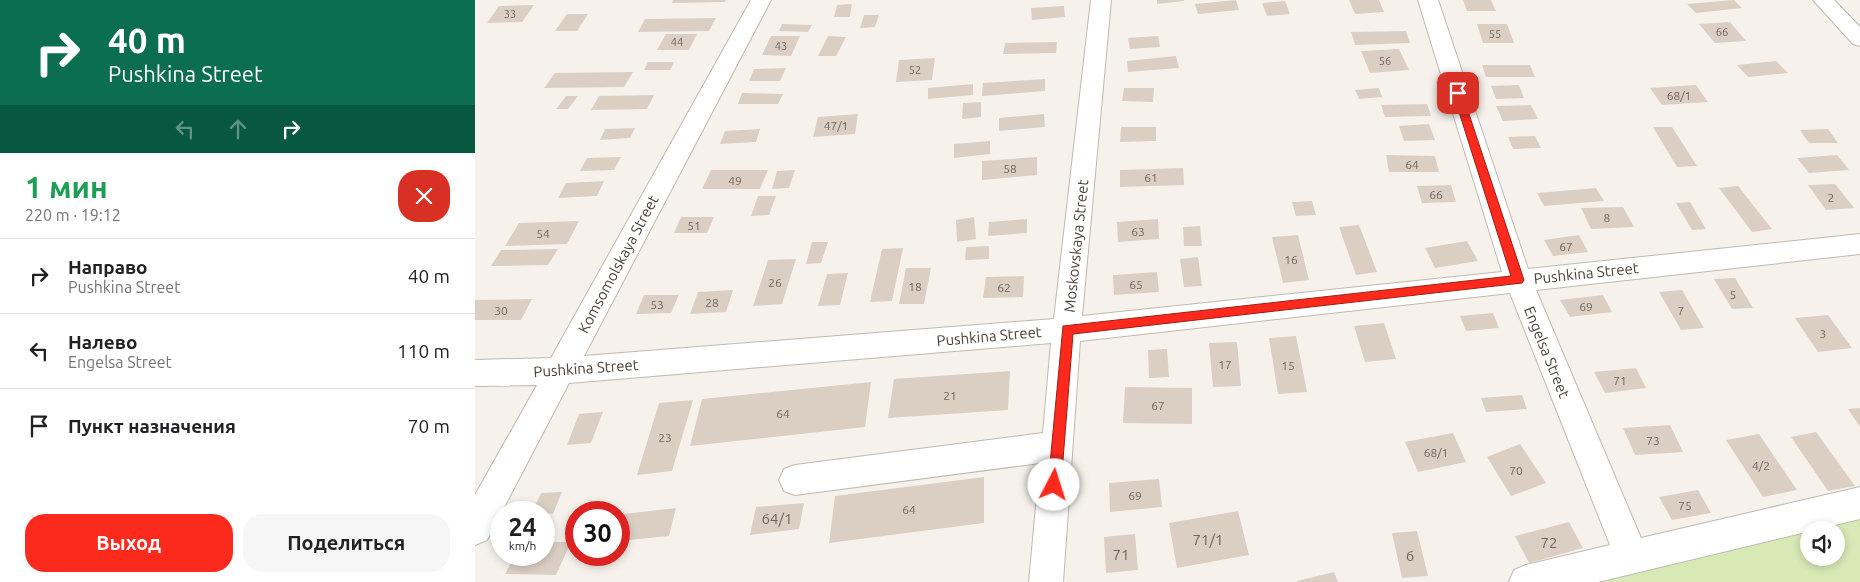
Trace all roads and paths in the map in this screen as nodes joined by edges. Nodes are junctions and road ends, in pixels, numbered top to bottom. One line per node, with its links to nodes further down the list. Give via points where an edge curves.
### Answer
1 (761, 0): 9 (street, Komsomolskaya Street)
2 (1101, 0): 8 (street, Moskovskaya Street)
3 (1428, 0): 7 (street, Engelsa Street)
4 (1823, 0): 5 (street)
5 (1860, 39)
6 (1860, 244): 7 (street, Pushkina Street)
7 (1518, 280): 8 (street, Pushkina Street); 15 (street, Engelsa Street)
8 (1067, 330): 9 (street, Pushkina Street); 11 (street, Moskovskaya Street)
9 (560, 371): 10 (street, Pushkina Street); 14 (street, Komsomolskaya Street)
10 (475, 373)
11 (1057, 446): 12 (street); 16 (street, Moskovskaya Street)
12 (795, 480)
13 (1860, 503): 15 (street)
14 (475, 528)
15 (1632, 557): 17 (street)
16 (1046, 582)
17 (1526, 582)

